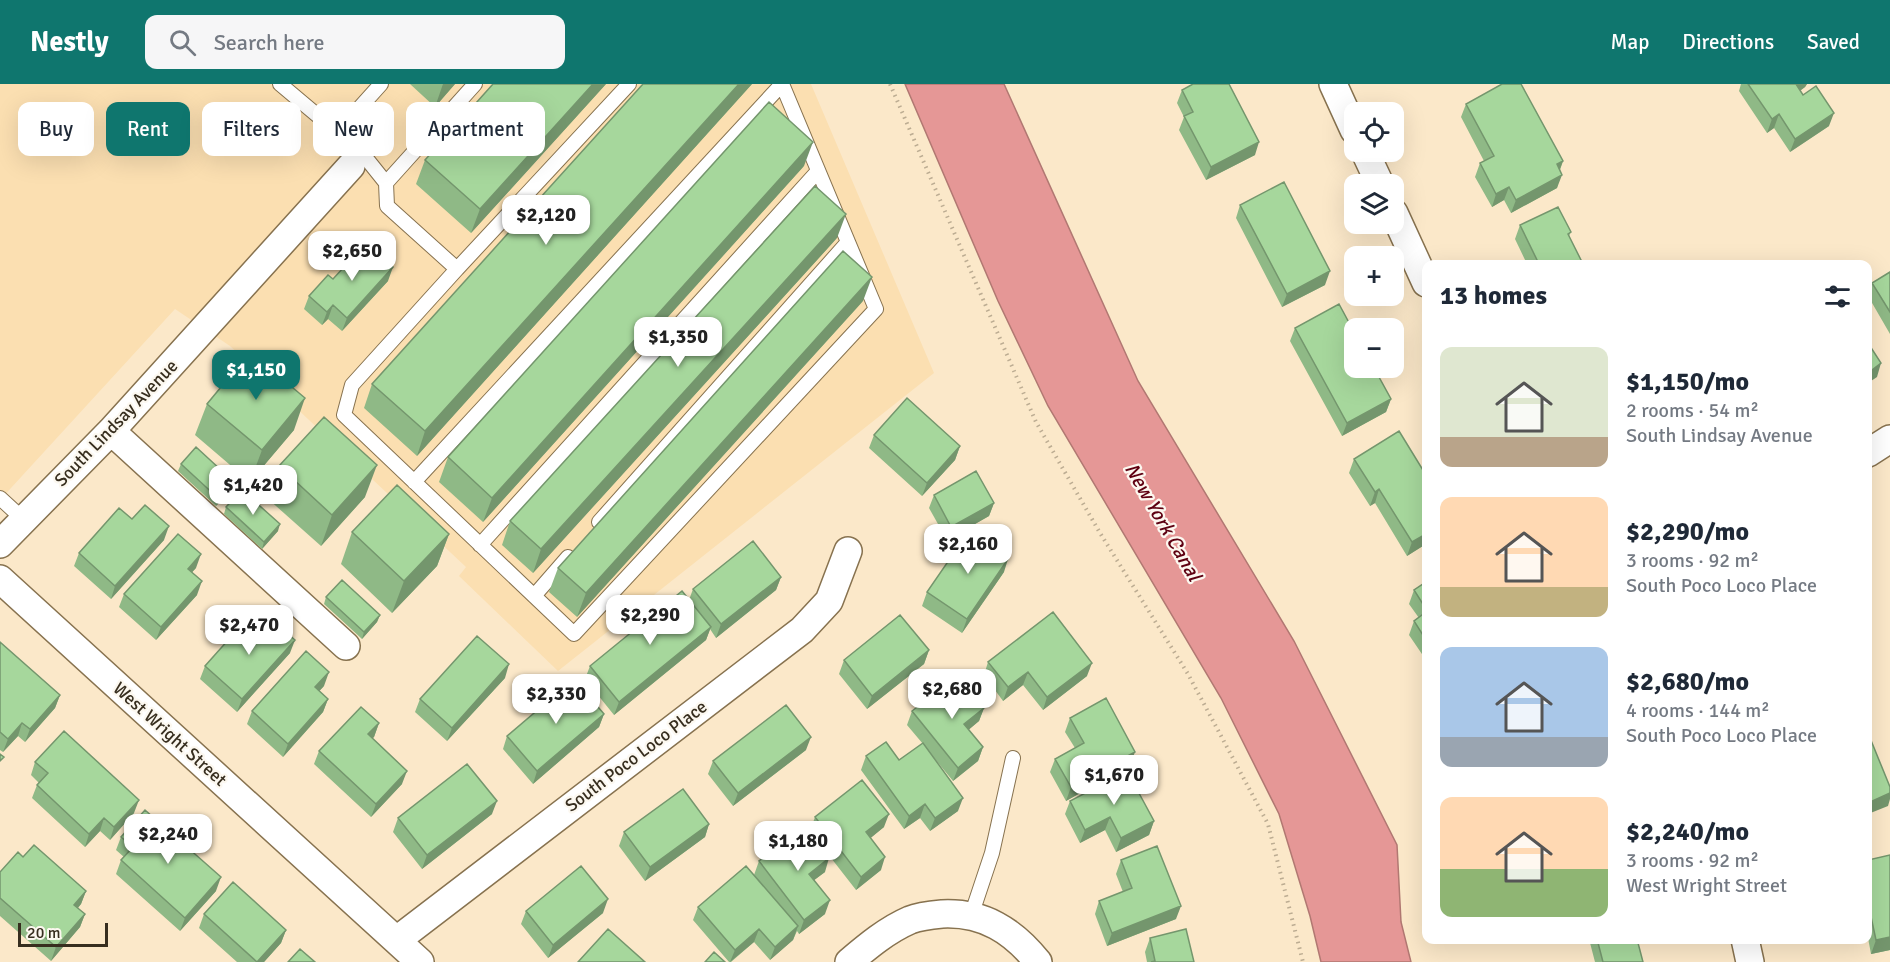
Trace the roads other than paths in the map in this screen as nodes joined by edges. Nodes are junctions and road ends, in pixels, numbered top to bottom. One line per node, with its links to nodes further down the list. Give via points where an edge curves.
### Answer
1 (280, 84): 9 (lane)
2 (381, 84): 7 (lane)
3 (475, 84): 13 (lane)
4 (629, 84): 16 (lane)
5 (782, 84): 12 (lane); 21 (lane)
6 (1333, 84): 8 (street)
7 (365, 102)
8 (1344, 108)
9 (313, 112)
10 (353, 156): 11 (lane)
11 (356, 160): 13 (lane); 18 (street, South Lindsay Avenue)
12 (818, 171): 15 (lane); 25 (lane)
13 (386, 183): 16 (lane, via 387,206)
14 (1404, 234): 17 (street)
15 (848, 242): 28 (lane); 28 (lane, via 876,309 574,634)
16 (457, 269): 21 (lane, via 352,385 344,415)
17 (1422, 274)
18 (111, 431): 23 (street, South Lindsay Avenue); 29 (street)
19 (1890, 439): 20 (street)
20 (1872, 450)
21 (414, 482): 25 (lane)
22 (0, 498): 23 (lane)
23 (23, 519): 24 (street, South Lindsay Avenue)
24 (0, 544)
25 (480, 544): 28 (lane)
26 (848, 551): 32 (street, South Poco Loco Place, via 829,601 802,630)
27 (0, 579): 32 (street, West Wright Street)
28 (534, 596)
29 (346, 646)
30 (1013, 758): 31 (lane, via 992,853)
31 (971, 916): 35 (street, via 912,919 882,934); 36 (street, via 998,926 1023,943)
32 (397, 940): 34 (street, West Wright Street)
33 (1746, 944): 37 (street)
34 (420, 962)
35 (849, 962)
36 (1038, 962)
37 (1750, 962)

